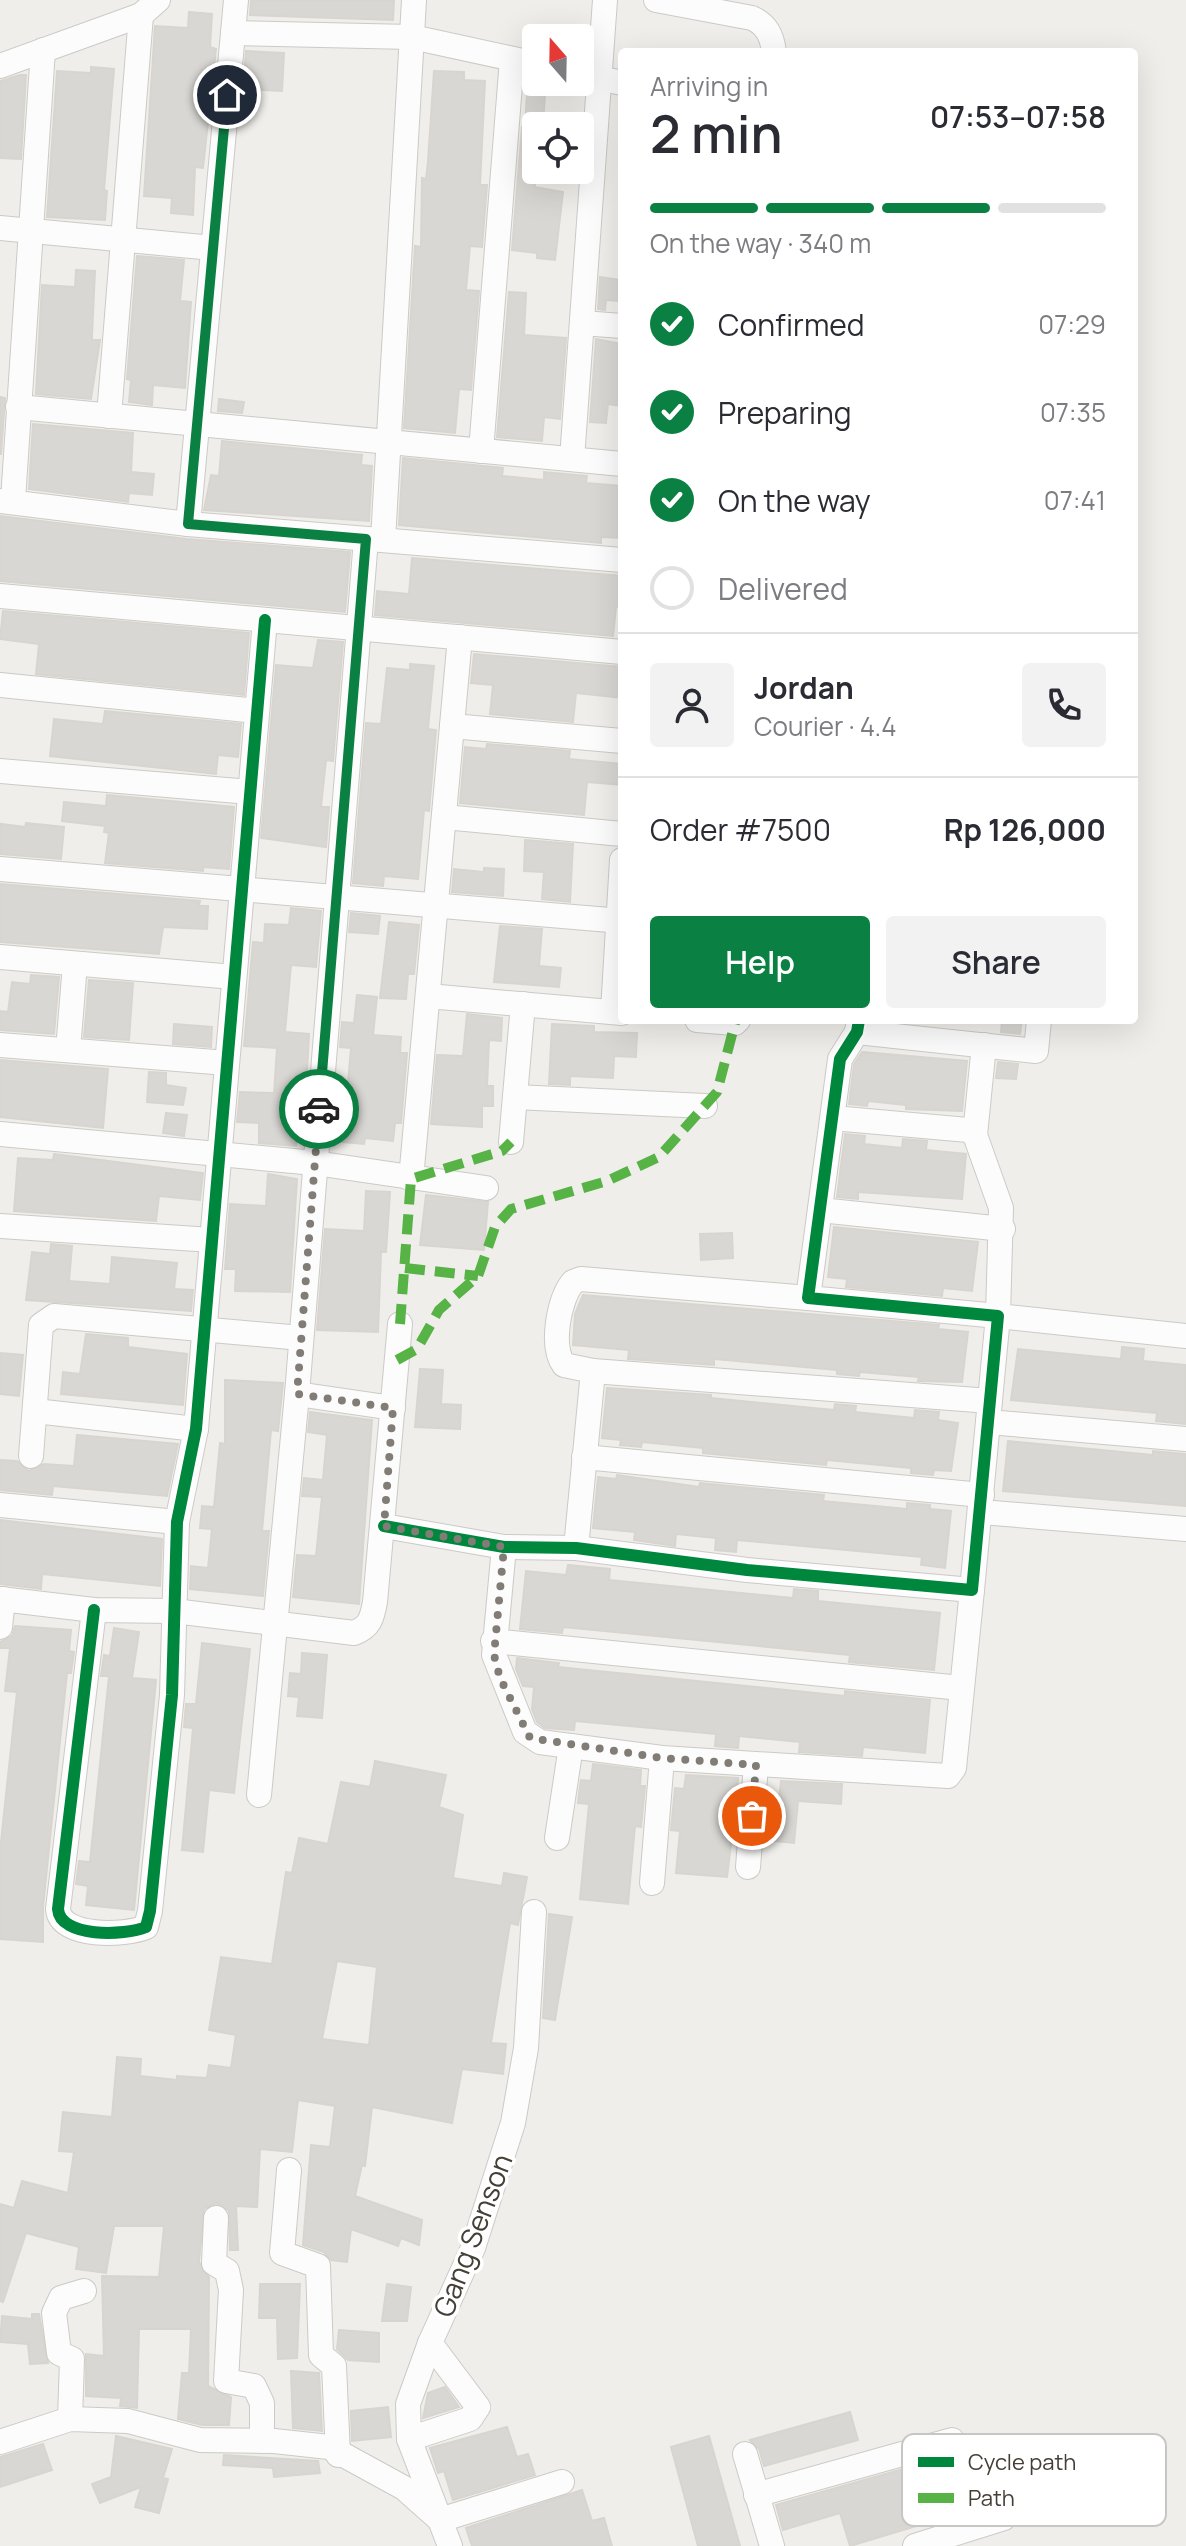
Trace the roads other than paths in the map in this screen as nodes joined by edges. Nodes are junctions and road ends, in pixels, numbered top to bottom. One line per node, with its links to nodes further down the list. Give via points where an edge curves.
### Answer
1 (236, 0): 6 (street)
2 (414, 0): 7 (street)
3 (605, 0): 12 (street)
4 (656, 0): 8 (street, via 752,18 763,23)
5 (150, 7): 9 (street); 16 (street)
6 (233, 33): 7 (street); 17 (street)
7 (412, 37): 10 (street); 23 (street)
8 (773, 48)
9 (43, 50): 11 (street); 15 (street)
10 (522, 62)
11 (0, 66)
12 (600, 78): 18 (street)
13 (522, 80): 24 (street)
14 (0, 228): 15 (street)
15 (30, 231): 16 (street); 20 (street)
16 (123, 239): 17 (street); 21 (street)
17 (213, 248): 22 (street)
18 (582, 323): 19 (street); 25 (street)
19 (618, 326)
20 (18, 407): 21 (street); 27 (street)
21 (109, 416): 22 (street)
22 (197, 424): 23 (street); 28 (street)
23 (389, 442): 24 (street); 29 (street)
24 (481, 451): 25 (street)
25 (572, 459): 26 (street)
26 (618, 464)
27 (6, 500): 28 (street)
28 (188, 524): 29 (street)
29 (374, 540): 30 (street); 33 (street)
30 (618, 560)
31 (0, 596): 32 (street)
32 (265, 620): 33 (street); 37 (street)
33 (358, 628): 34 (street); 46 (street)
34 (460, 637): 35 (street); 38 (street)
35 (618, 652)
36 (0, 685): 37 (street)
37 (257, 711): 41 (street)
38 (452, 726): 39 (street); 42 (street)
39 (618, 741)
40 (0, 771): 41 (street)
41 (250, 792): 45 (street)
42 (444, 817): 43 (street); 47 (street)
43 (618, 834)
44 (0, 869): 45 (street)
45 (242, 889): 46 (street); 51 (street)
46 (337, 897): 47 (street); 69 (street)
47 (436, 905): 48 (street); 53 (street)
48 (618, 921)
49 (0, 957): 50 (street)
50 (75, 964): 51 (street); 60 (street)
51 (234, 977): 61 (street)
52 (618, 982): 55 (street)
53 (428, 996): 54 (street); 70 (street)
54 (523, 1004): 55 (street); 62 (street)
55 (617, 1013)
56 (1039, 1024): 59 (street, via 1036,1051)
57 (858, 1026): 59 (street); 64 (street, via 840,1059)
58 (0, 1045): 60 (street)
59 (984, 1045): 66 (street)
60 (68, 1050): 61 (street)
61 (227, 1063): 68 (street)
62 (515, 1097): 63 (street); 67 (street)
63 (705, 1106)
64 (833, 1118): 66 (street, via 968,1130); 72 (street)
65 (0, 1134): 68 (street)
66 (975, 1135): 74 (street, via 994,1184)
67 (511, 1142)
68 (219, 1155): 69 (street); 75 (street)
69 (315, 1163): 70 (street); 81 (street)
70 (411, 1179): 71 (street)
71 (486, 1188)
72 (820, 1210): 74 (street); 76 (street)
73 (0, 1226): 75 (street)
74 (1003, 1229): 77 (street)
75 (212, 1240): 79 (street)
76 (808, 1298): 77 (street); 82 (street, via 581,1279 564,1298 556,1348 564,1365)
77 (998, 1316): 80 (street); 86 (street)
78 (400, 1324): 84 (street)
79 (204, 1330): 81 (street); 85 (street, via 46,1319 41,1325); 87 (street)
80 (1186, 1336)
81 (301, 1338): 83 (street)
82 (593, 1371): 86 (street); 90 (street)
83 (297, 1394): 84 (street); 102 (street)
84 (393, 1408): 94 (street)
85 (35, 1411): 87 (street); 89 (street)
86 (989, 1411): 88 (street); 91 (street)
87 (196, 1429): 93 (street)
88 (1186, 1439)
89 (31, 1456)
90 (584, 1457): 91 (street); 97 (street)
91 (982, 1503): 95 (street); 98 (street)
92 (0, 1505): 93 (street)
93 (177, 1522): 101 (street)
94 (384, 1526): 96 (street); 102 (street, via 375,1602 364,1629 354,1633)
95 (1186, 1529)
96 (504, 1547): 97 (street); 104 (street)
97 (576, 1548): 98 (street)
98 (972, 1590): 105 (street)
99 (2, 1599): 100 (street); 103 (street)
100 (94, 1610): 101 (street); 101 (street, via 58,1909 66,1926 115,1934 146,1927 150,1911 170,1724)
101 (174, 1611): 102 (street)
102 (274, 1625): 109 (street)
103 (0, 1627)
104 (493, 1641): 105 (street); 106 (street, via 500,1678 525,1732 540,1742)
105 (961, 1688): 108 (street, via 954,1768 948,1776)
106 (571, 1746): 107 (street); 110 (street)
107 (662, 1758): 108 (street); 112 (street)
108 (756, 1765): 111 (street)
109 (259, 1795)
110 (557, 1838)
111 (748, 1867)
112 (652, 1883)
113 (534, 1912): 117 (street, Gang Senson, via 526,2048 513,2123 473,2248)
114 (289, 2170): 124 (street, via 282,2253 318,2266 321,2355 334,2366)
115 (216, 2218): 120 (street, via 214,2263 227,2271 231,2290 226,2381 254,2386 262,2403)
116 (84, 2291): 118 (street, via 61,2298 54,2313 59,2353 72,2359)
117 (430, 2343): 119 (street, Gang Senson, via 408,2404); 119 (street, via 478,2407 470,2419)
118 (70, 2419): 120 (street, via 128,2421 200,2440); 121 (street)
119 (409, 2439): 127 (street, Gang Senson)
120 (262, 2441): 124 (street, via 329,2447)
121 (0, 2442)
122 (745, 2454): 126 (street)
123 (902, 2454): 126 (street)
124 (338, 2455): 127 (street, via 404,2488)
125 (562, 2482): 127 (street)
126 (756, 2495): 130 (street)
127 (440, 2520): 129 (street, Gang Senson)
128 (979, 2526): 131 (street)
129 (450, 2546)
130 (772, 2546)
131 (915, 2546)

